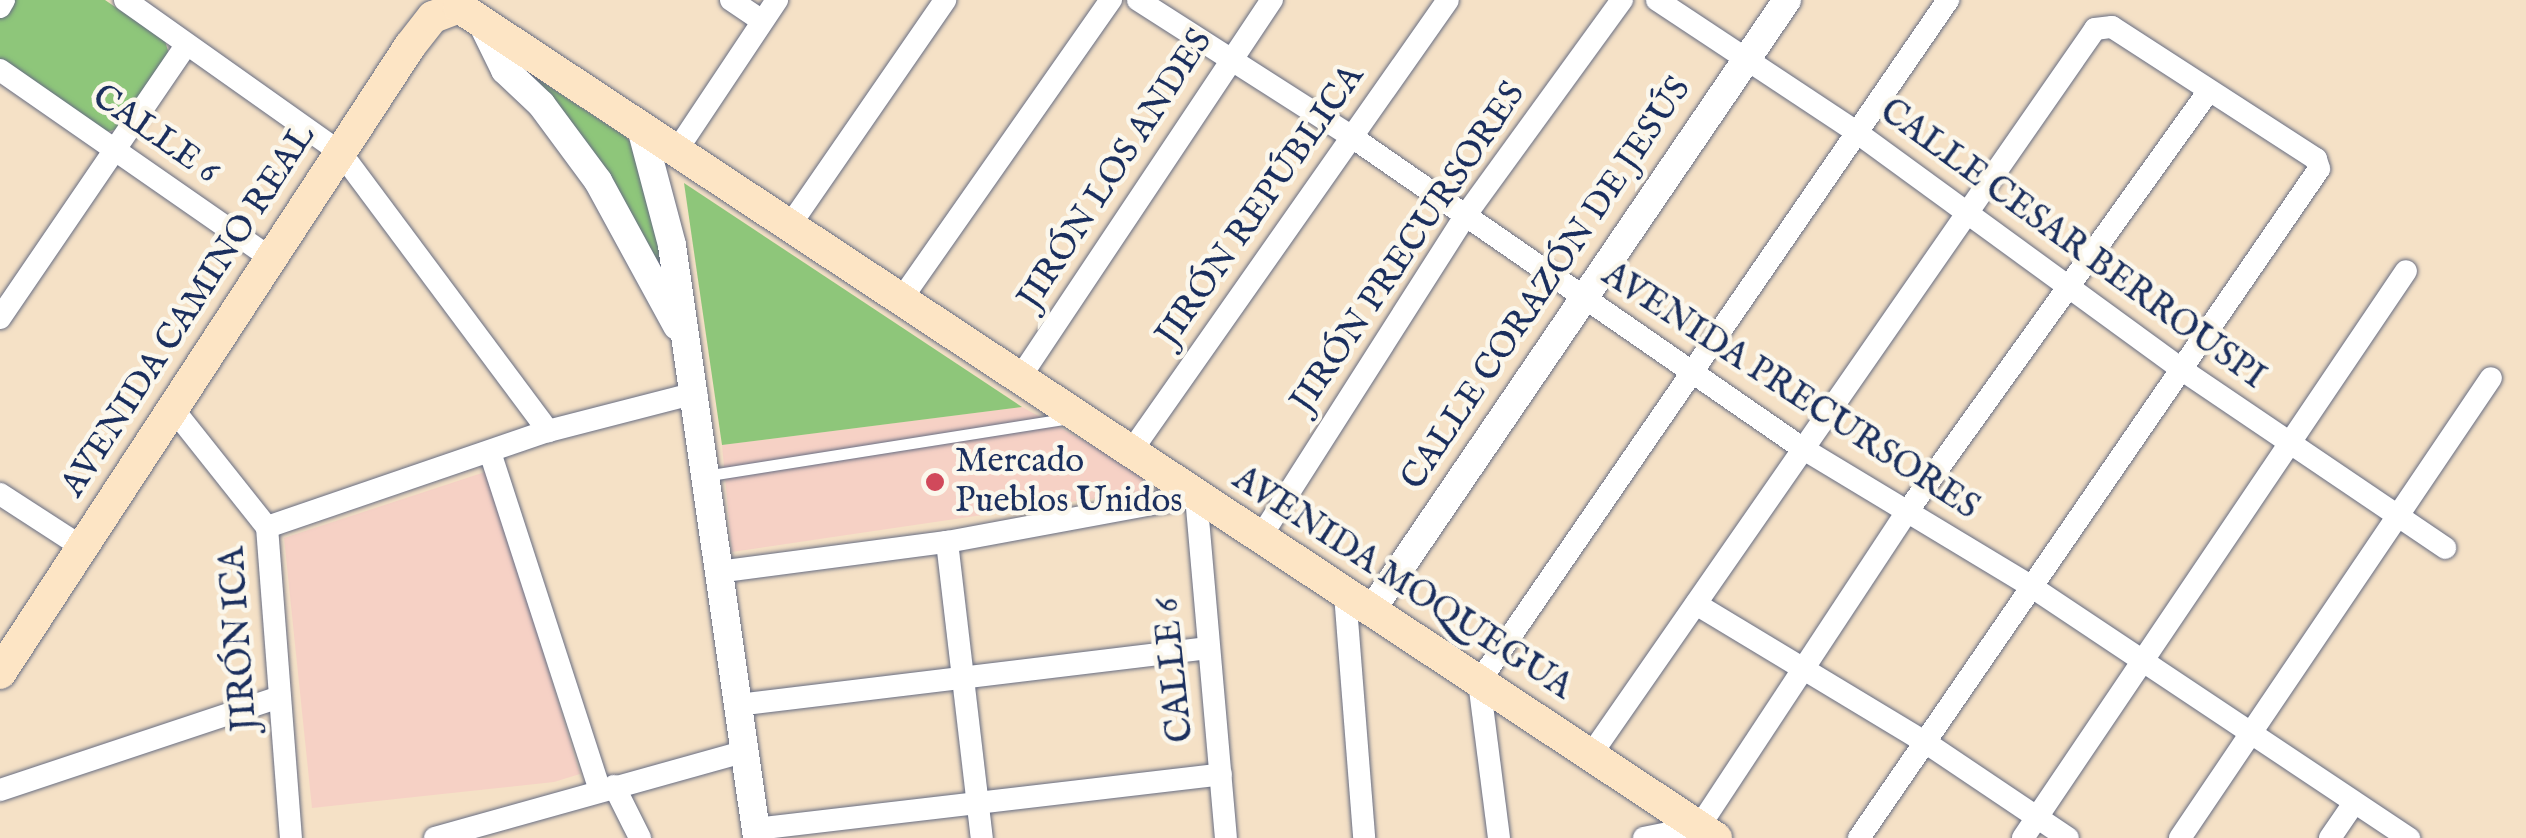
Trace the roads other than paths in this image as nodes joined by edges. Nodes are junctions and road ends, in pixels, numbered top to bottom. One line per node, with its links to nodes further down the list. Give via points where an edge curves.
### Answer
1 (4, 0): 14 (street)
2 (124, 0): 17 (street)
3 (731, 0): 16 (street)
4 (777, 0): 16 (street)
5 (944, 0): 30 (street)
6 (1111, 0): 35 (street)
7 (1138, 0): 19 (street, AVENIDA PRECURSORES)
8 (1272, 0): 19 (street, JIRÓN LOS ANDES)
9 (1448, 0): 24 (street, JIRÓN REPÚBLICA)
10 (1622, 0): 29 (street, JIRÓN PRECURSORES)
11 (1657, 0): 18 (street, CALLE CESAR BERROUSPI)
12 (1786, 0): 18 (street, CALLE CORAZÓN DE JESÚS)
13 (1948, 0): 23 (street)
14 (0, 6)
15 (447, 8): 22 (main road, AVENIDA MOQUEGUA); 26 (main road, AVENIDA CAMINO REAL); 41 (street, via 568,137 630,233 685,341)
16 (762, 21): 27 (street)
17 (186, 45): 25 (street); 26 (street)
18 (1744, 60): 23 (street, CALLE CESAR BERROUSPI); 34 (street, CALLE CORAZÓN DE JESÚS)
19 (1228, 62): 24 (street, AVENIDA PRECURSORES); 40 (street, JIRÓN LOS ANDES)
20 (0, 70): 25 (street, CALLE 6)
21 (2208, 92): 28 (street, via 2112,27 2095,29); 33 (street); 37 (street, via 2320,163)
22 (642, 132): 27 (main road, AVENIDA MOQUEGUA); 41 (street, via 660,182)
23 (1855, 132): 28 (street, CALLE CESAR BERROUSPI); 38 (street)
24 (1352, 137): 29 (street, AVENIDA PRECURSORES); 48 (street, JIRÓN REPÚBLICA)
25 (115, 150): 31 (street, CALLE 6); 36 (street)
26 (341, 153): 31 (main road, AVENIDA CAMINO REAL); 44 (street)
27 (675, 153): 30 (main road, AVENIDA MOQUEGUA)
28 (1968, 213): 33 (street, CALLE CESAR BERROUSPI); 46 (street)
29 (1465, 216): 34 (street, AVENIDA PRECURSORES); 55 (street, JIRÓN PRECURSORES)
30 (788, 228): 35 (main road, AVENIDA MOQUEGUA)
31 (270, 258): 42 (main road, AVENIDA CAMINO REAL)
32 (2406, 271): 45 (street)
33 (2073, 288): 37 (street, CALLE CESAR BERROUSPI); 52 (street)
34 (1580, 299): 38 (street, AVENIDA PRECURSORES); 61 (street, CALLE CORAZÓN DE JESÚS)
35 (900, 301): 40 (main road, AVENIDA MOQUEGUA)
36 (0, 318)
37 (2181, 368): 45 (street, CALLE CESAR BERROUSPI); 60 (street)
38 (1693, 374): 46 (street, AVENIDA PRECURSORES); 68 (street)
39 (2491, 378): 53 (street)
40 (1019, 380): 43 (main road, AVENIDA MOQUEGUA)
41 (696, 393): 44 (street); 49 (street)
42 (173, 408): 54 (street, JIRÓN ICA); 57 (main road, AVENIDA CAMINO REAL)
43 (1076, 417): 48 (main road, AVENIDA MOQUEGUA); 49 (lane)
44 (548, 431): 47 (street)
45 (2290, 443): 53 (street, CALLE CESAR BERROUSPI); 64 (street)
46 (1802, 448): 52 (street, AVENIDA PRECURSORES); 62 (street)
47 (490, 452): 54 (street); 76 (street)
48 (1130, 453): 51 (main road, AVENIDA MOQUEGUA)
49 (704, 476): 59 (street)
50 (0, 494): 57 (street)
51 (1196, 496): 55 (main road, AVENIDA MOQUEGUA); 56 (street); 63 (street, CALLE 6)
52 (1908, 512): 60 (street, AVENIDA PRECURSORES); 65 (street)
53 (2394, 513): 58 (street, CALLE CESAR BERROUSPI); 71 (street)
54 (267, 527): 69 (street, JIRÓN ICA)
55 (1260, 538): 61 (main road, AVENIDA MOQUEGUA)
56 (947, 542): 59 (street); 67 (street)
57 (82, 548): 66 (main road, AVENIDA CAMINO REAL)
58 (2445, 548)
59 (718, 572): 70 (street)
60 (2029, 586): 64 (street, AVENIDA PRECURSORES); 72 (street)
61 (1358, 602): 68 (main road, AVENIDA MOQUEGUA); 88 (street)
62 (1696, 604): 65 (street); 74 (street)
63 (1206, 648): 67 (street); 75 (street, CALLE 6)
64 (2141, 661): 71 (street, AVENIDA PRECURSORES); 80 (street)
65 (1804, 672): 72 (street); 82 (street)
66 (0, 674)
67 (964, 676): 70 (street); 78 (street)
68 (1479, 682): 74 (main road, AVENIDA MOQUEGUA); 89 (street)
69 (277, 698): 77 (street); 83 (street, JIRÓN ICA)
70 (737, 704): 73 (street)
71 (2252, 732): 79 (street, AVENIDA PRECURSORES); 94 (street)
72 (1926, 742): 80 (street); 91 (street)
73 (744, 752): 76 (street); 81 (street)
74 (1590, 756): 82 (main road, AVENIDA MOQUEGUA)
75 (1220, 774): 78 (street); 87 (street, CALLE 6)
76 (607, 788): 84 (street); 85 (street)
77 (0, 790)
78 (980, 802): 81 (street); 86 (street)
79 (2354, 803): 95 (street); 96 (street, AVENIDA PRECURSORES)
80 (2038, 818): 92 (street); 93 (street)
81 (756, 834)
82 (1709, 835): 90 (street)
83 (291, 838)
84 (434, 838)
85 (640, 838)
86 (982, 838)
87 (1226, 838)
88 (1364, 838)
89 (1499, 838)
90 (1644, 838)
91 (1859, 838)
92 (2023, 838)
93 (2068, 838)
94 (2180, 838)
95 (2330, 838)
96 (2408, 838)

